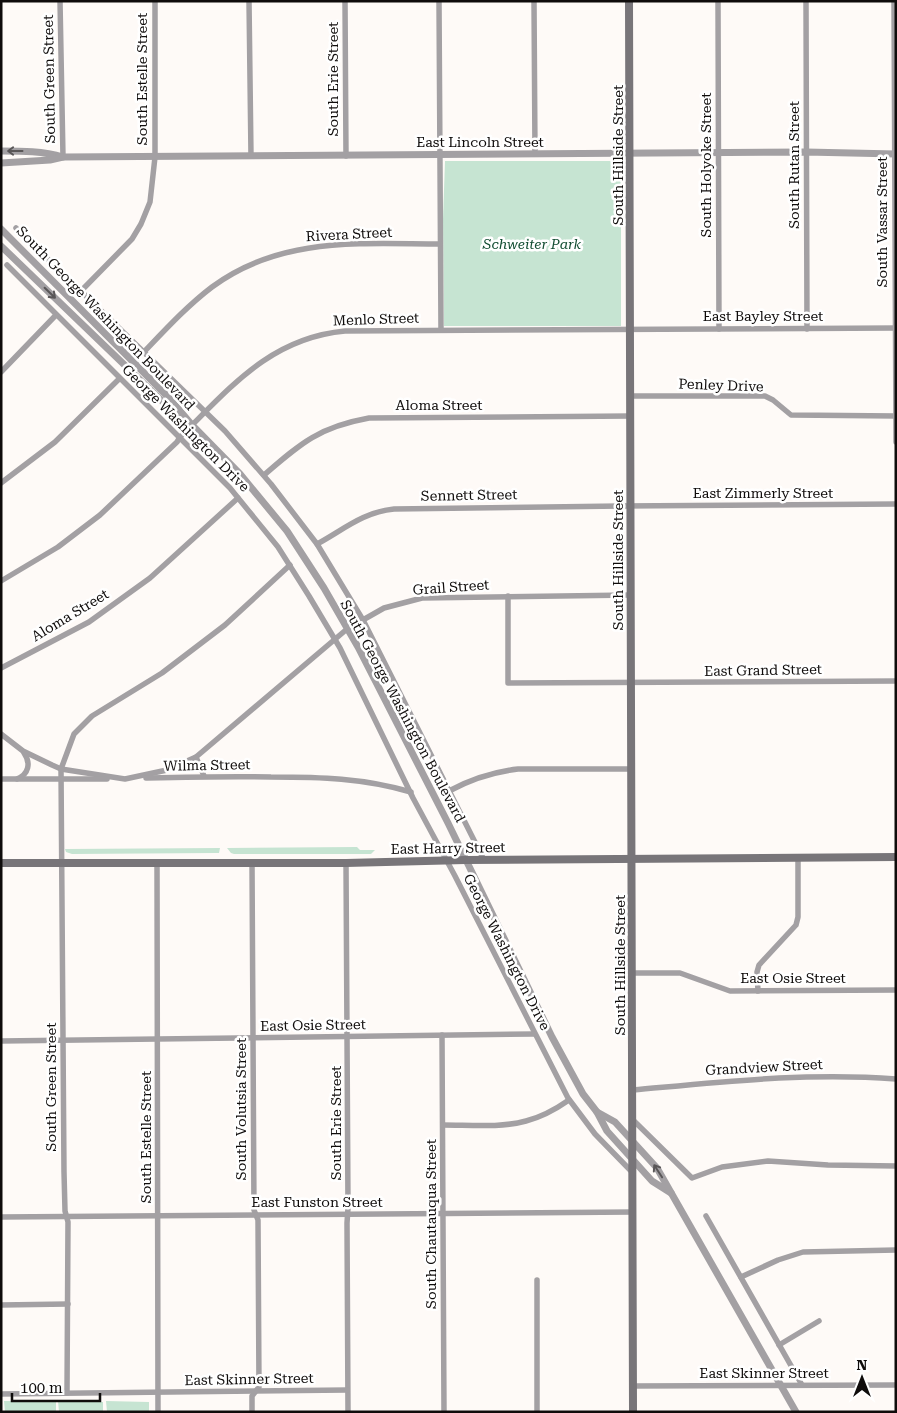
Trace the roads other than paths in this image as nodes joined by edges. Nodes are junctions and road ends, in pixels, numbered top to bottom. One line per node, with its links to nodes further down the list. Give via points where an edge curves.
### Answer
1 (60, 1): 20 (street, South Green Street)
2 (155, 1): 21 (street, South Estelle Street)
3 (249, 1): 18 (street)
4 (345, 1): 19 (street, South Erie Street)
5 (439, 1): 17 (street)
6 (534, 1): 14 (street)
7 (630, 1): 15 (main road, South Hillside Street)
8 (718, 1): 13 (street, South Holyoke Street)
9 (806, 1): 12 (street, South Rutan Street)
10 (894, 1): 16 (street, South Vassar Street)
11 (1, 151): 20 (street, East Lincoln Street, one-way to 11, via 32,151)
12 (806, 152): 13 (street, East Lincoln Street); 16 (street, East Lincoln Street); 33 (street, South Rutan Street)
13 (718, 153): 15 (street, East Lincoln Street); 32 (street, South Holyoke Street)
14 (535, 154): 15 (street, East Lincoln Street); 17 (street, East Lincoln Street)
15 (630, 154): 35 (main road, South Hillside Street)
16 (895, 154): 31 (street, South Vassar Street)
17 (440, 155): 19 (street, East Lincoln Street); 26 (street)
18 (251, 156): 19 (street, East Lincoln Street); 21 (street, East Lincoln Street)
19 (346, 156)
20 (64, 157): 21 (street, East Lincoln Street); 22 (street, East Lincoln Street)
21 (155, 157): 29 (street, South Estelle Street, via 152,193 141,224 132,239)
22 (1, 163)
23 (16, 228): 29 (street, George Washington Drive)
24 (1, 229): 25 (street, South George Washington Boulevard)
25 (10, 238): 27 (street); 43 (street, South George Washington Boulevard)
26 (440, 244): 34 (street); 36 (street, Rivera Street, via 339,244 312,246 269,256 241,268 211,287)
27 (2, 247): 43 (street, South George Washington Boulevard, one-way to 43, via 163,402)
28 (7, 265): 30 (street, George Washington Drive)
29 (81, 291): 36 (street, George Washington Drive)
30 (56, 315): 37 (street); 38 (street, George Washington Drive)
31 (896, 328): 33 (street, East Bayley Street); 42 (street, South Vassar Street)
32 (719, 329): 33 (street, East Bayley Street); 35 (street, East Bayley Street)
33 (807, 329)
34 (441, 330): 35 (street, Menlo Street); 40 (street, Menlo Street, via 345,331 306,339 260,362)
35 (630, 330): 39 (main road, South Hillside Street)
36 (143, 353): 40 (street, George Washington Drive)
37 (1, 372)
38 (119, 379): 44 (street, George Washington Drive); 47 (street, via 55,442)
39 (631, 396): 41 (main road, South Hillside Street); 42 (street, Penley Drive, via 765,396 791,415)
40 (205, 412): 43 (street, Menlo Street); 46 (street, George Washington Drive)
41 (631, 416): 46 (street, Aloma Street, via 369,418 316,434); 50 (main road, South Hillside Street)
42 (896, 416): 45 (street, South Vassar Street)
43 (192, 425): 44 (street, Menlo Street); 57 (street, South George Washington Boulevard, via 240,474 286,531)
44 (180, 437): 48 (street, George Washington Drive); 53 (street, Menlo Street, via 100,515 58,547)
45 (896, 442)
46 (264, 475): 51 (street, George Washington Drive)
47 (1, 483)
48 (238, 498): 52 (street, George Washington Drive); 59 (street, Aloma Street, via 150,578 88,622)
49 (896, 504): 50 (street, East Zimmerly Street)
50 (631, 505): 51 (street, Sennett Street, via 380,511 358,519); 55 (main road, South Hillside Street)
51 (317, 544): 56 (street, George Washington Drive)
52 (290, 565): 58 (street, George Washington Drive); 66 (street, via 225,625 162,673 92,716 74,734)
53 (1, 581)
54 (508, 596): 55 (street, Grail Street); 56 (street, Grail Street, via 422,598 384,608); 61 (street, East Grand Street, via 508,683)
55 (631, 596): 61 (main road, South Hillside Street)
56 (362, 620): 57 (street, Grail Street); 72 (street, George Washington Drive)
57 (347, 628): 58 (street, Grail Street); 78 (street, South George Washington Boulevard)
58 (334, 639): 64 (street, Grail Street); 73 (street, George Washington Drive)
59 (1, 668)
60 (896, 681): 61 (street, East Grand Street)
61 (631, 683): 65 (main road, South Hillside Street)
62 (1, 734): 63 (street)
63 (23, 751): 66 (street); 69 (street, via 28,759 28,768 24,776)
64 (196, 757): 67 (street); 70 (street, Grail Street, via 167,770)
65 (632, 768): 72 (street, via 499,771 469,780); 76 (main road, South Hillside Street)
66 (62, 769): 70 (street); 71 (street, South Green Street)
67 (204, 776): 70 (street, Wilma Street); 73 (street, Wilma Street, via 341,778)
68 (1, 779): 69 (street, Wilma Street)
69 (16, 779): 71 (street, Wilma Street)
70 (124, 779): 71 (street, Wilma Street)
71 (61, 780): 82 (street, South Green Street)
72 (449, 791): 79 (street, George Washington Drive)
73 (410, 792): 77 (street, George Washington Drive)
74 (896, 857): 75 (main road, East Harry Street)
75 (798, 858): 76 (main road, East Harry Street); 87 (street, via 796,925 759,965)
76 (633, 859): 79 (main road, East Harry Street); 85 (main road, South Hillside Street)
77 (446, 860): 78 (main road, East Harry Street); 84 (main road, East Harry Street); 88 (street, George Washington Drive)
78 (465, 860): 79 (main road, East Harry Street); 98 (street, South George Washington Boulevard, via 552,1038 583,1094)
79 (484, 860)
80 (157, 862): 82 (main road, East Harry Street); 83 (main road, East Harry Street); 92 (street, South Estelle Street)
81 (1, 863): 82 (main road, East Harry Street)
82 (62, 863): 93 (street, South Green Street)
83 (252, 863): 84 (main road, East Harry Street); 91 (street, South Volutsia Street)
84 (346, 863): 90 (street, South Erie Street)
85 (633, 974): 87 (street, East Osie Street, via 680,973 730,991); 96 (main road, South Hillside Street)
86 (896, 990): 87 (street, East Osie Street)
87 (758, 991)
88 (534, 1034): 89 (street, East Osie Street); 97 (street, George Washington Drive)
89 (442, 1035): 90 (street, East Osie Street); 100 (street, South Chautauqua Street)
90 (348, 1037): 91 (street, East Osie Street); 107 (street, South Erie Street)
91 (253, 1038): 92 (street, East Osie Street); 110 (street, South Volutsia Street)
92 (158, 1039): 93 (street, East Osie Street); 109 (street, South Estelle Street)
93 (64, 1040): 94 (street, East Osie Street); 111 (street, South Green Street)
94 (1, 1041)
95 (896, 1079): 96 (street, Grandview Street, via 780,1077)
96 (633, 1090): 99 (main road, South Hillside Street)
97 (569, 1100): 100 (street, via 553,1111 526,1122); 104 (street, George Washington Drive)
98 (597, 1112): 101 (street, South George Washington Boulevard, via 616,1122); 102 (street, South George Washington Boulevard, via 606,1131)
99 (632, 1119): 101 (main road, South Hillside Street); 103 (street, via 692,1178 722,1167 768,1161)
100 (443, 1125): 108 (street, South Chautauqua Street)
101 (632, 1140): 102 (main road, South Hillside Street); 105 (street, South George Washington Boulevard, one-way to 101, via 657,1168)
102 (632, 1158): 104 (main road, South Hillside Street); 105 (street, South George Washington Boulevard, via 652,1180)
103 (896, 1166)
104 (632, 1172): 106 (main road, South Hillside Street)
105 (671, 1193): 121 (street, South George Washington Boulevard)
106 (632, 1212): 108 (street, East Funston Street); 124 (main road)
107 (348, 1214): 108 (street, East Funston Street); 110 (street, East Funston Street); 125 (street, South Erie Street)
108 (444, 1214): 133 (street, South Chautauqua Street)
109 (158, 1215): 110 (street, East Funston Street); 111 (street, East Funston Street); 126 (street, South Estelle Street)
110 (256, 1215): 127 (street, South Volutsia Street, via 259,1387)
111 (66, 1216): 113 (street, East Funston Street); 117 (street, South Green Street)
112 (706, 1216): 115 (street)
113 (1, 1217)
114 (896, 1250): 115 (street, via 803,1252)
115 (741, 1277): 120 (street)
116 (537, 1280): 134 (street)
117 (68, 1304): 118 (street); 128 (street, South Green Street)
118 (1, 1305)
119 (819, 1321): 120 (street)
120 (779, 1345): 122 (street)
121 (781, 1385): 122 (street, East Skinner Street); 124 (street, East Skinner Street); 136 (street, South George Washington Boulevard)
122 (802, 1385): 123 (street, East Skinner Street)
123 (896, 1385)
124 (633, 1386): 135 (main road)
125 (347, 1390): 127 (street, East Skinner Street); 132 (street, South Erie Street)
126 (158, 1392): 127 (street, East Skinner Street); 128 (street, East Skinner Street); 130 (street, South Estelle Street)
127 (256, 1392): 131 (street, South Volutsia Street, via 252,1396)
128 (68, 1393): 129 (street, East Skinner Street)
129 (1, 1394)
130 (158, 1412)
131 (252, 1412)
132 (348, 1412)
133 (444, 1412)
134 (537, 1412)
135 (633, 1412)
136 (796, 1412)

